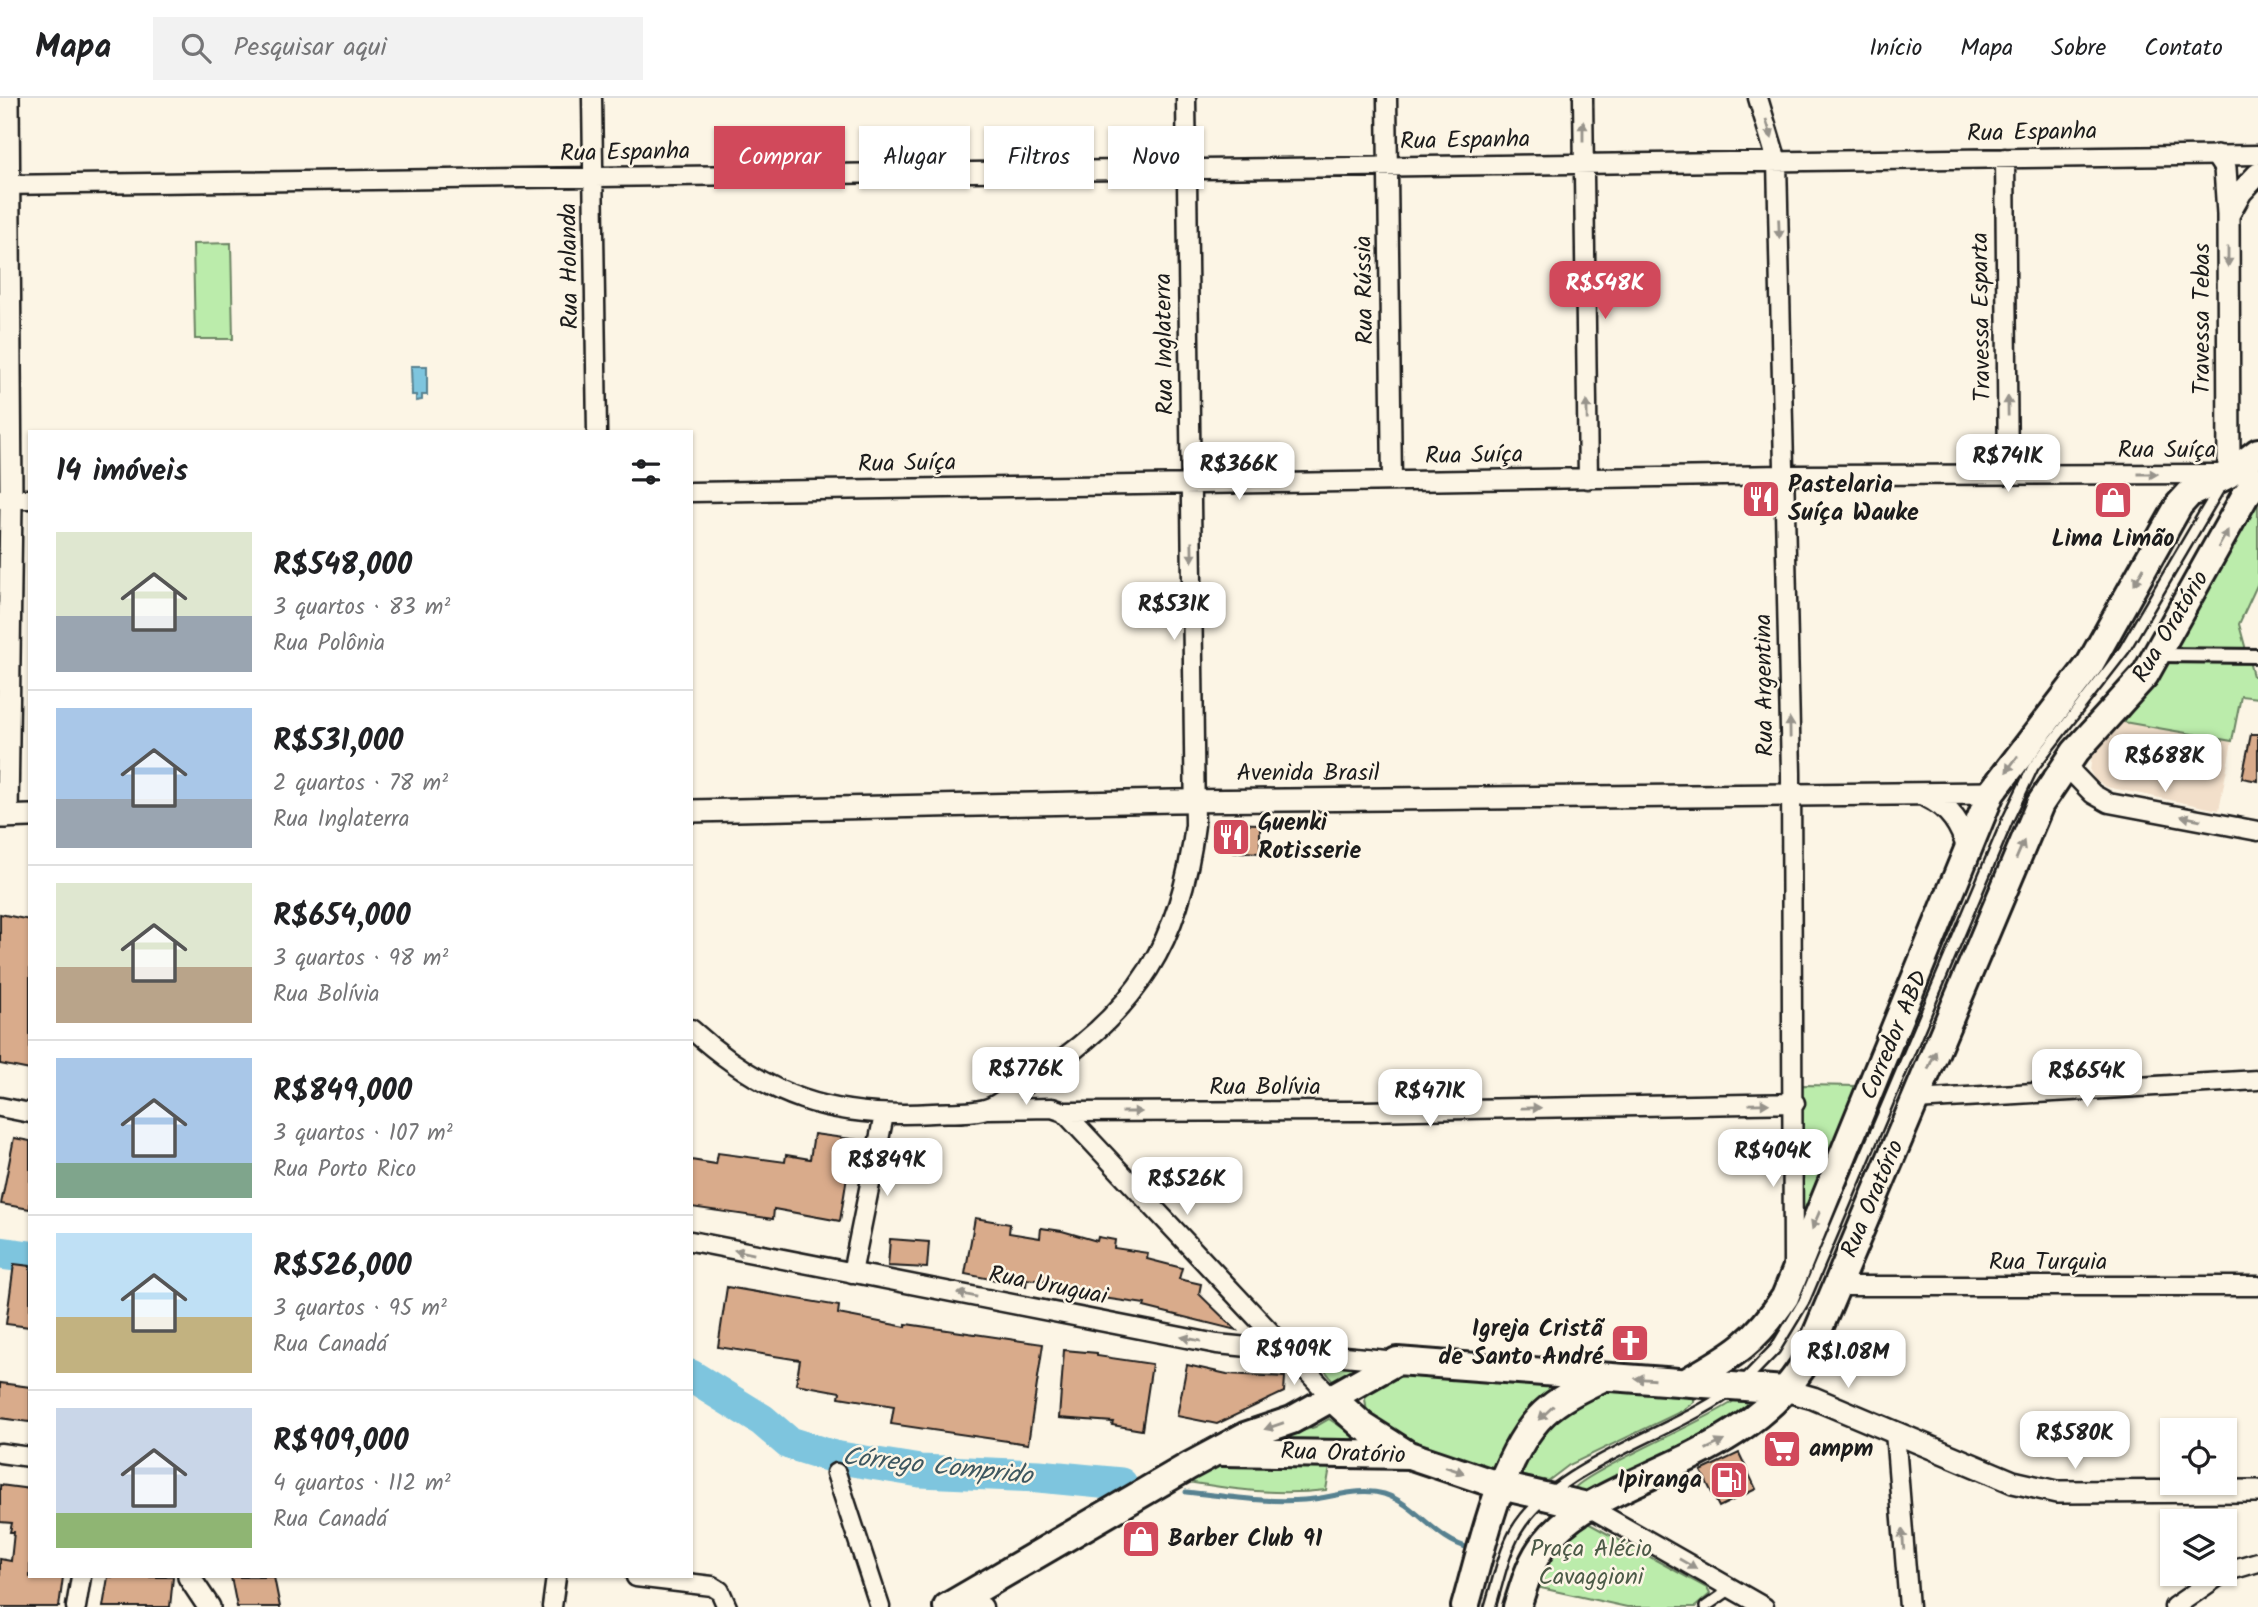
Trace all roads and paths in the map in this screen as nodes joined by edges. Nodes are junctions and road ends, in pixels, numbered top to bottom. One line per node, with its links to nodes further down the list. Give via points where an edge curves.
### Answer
1 (8, 98): 18 (street)
2 (592, 98): 17 (street, Rua Holanda)
3 (1186, 98): 7 (street, Rua Inglaterra)
4 (1387, 98): 14 (street, Rua Rússia)
5 (1583, 98): 12 (street, one-way to 5)
6 (1758, 98): 11 (street, Rua Argentina, one-way to 11)
7 (1187, 126)
8 (2258, 155): 9 (street, Rua Espanha)
9 (2217, 156): 10 (street, Rua Espanha); 20 (street, via 2225,168)
10 (2005, 158): 11 (street, Rua Espanha); 26 (street, Travessa Esparta, one-way to 10)
11 (1777, 161): 12 (street, Rua Espanha); 25 (street, Rua Argentina, one-way to 25)
12 (1583, 164): 14 (street, Rua Espanha); 27 (street, one-way to 12)
13 (1204, 167): 14 (street, Rua Espanha)
14 (1388, 167): 29 (street, Rua Rússia)
15 (1108, 168): 17 (street, Rua Espanha)
16 (2258, 174): 20 (street, Travessa Tebas)
17 (593, 178): 18 (street, Rua Espanha); 21 (street, Rua Holanda)
18 (4, 185): 32 (street)
19 (1188, 189): 30 (street, Rua Inglaterra)
20 (2228, 215): 24 (street, Travessa Tebas, one-way to 24)
21 (597, 430)
22 (2258, 452): 24 (main road, Rua Oratório)
23 (2258, 472): 24 (street, Rua Suíça)
24 (2230, 474): 26 (street, Rua Suíça, one-way to 24); 36 (main road, Rua Oratório, one-way to 36, via 2203,485 2179,505 2090,664); 65 (lane, Corredor ABD, via 2110,671 2033,767 1804,1301 1775,1349)
25 (1786, 475): 26 (street, Rua Suíça); 27 (street, Rua Suíça); 37 (street, Rua Argentina, one-way to 25)
26 (2008, 475)
27 (1588, 479): 29 (street, Rua Suíça)
28 (2258, 480): 33 (main road, Rua Oratório, one-way to 28)
29 (1392, 481): 30 (street, Rua Suíça)
30 (1191, 484): 31 (street, Rua Suíça); 39 (street, Rua Inglaterra, one-way to 39)
31 (693, 492)
32 (13, 499): 42 (street)
33 (2158, 656): 34 (street); 35 (main road, Rua Oratório)
34 (2258, 656)
35 (2065, 765): 44 (street, one-way to 35, via 2109,803 2093,794); 48 (main road, Rua Oratório, one-way to 35, via 2034,816)
36 (1991, 793): 38 (street, Avenida Brasil); 45 (main road, Rua Oratório)
37 (1791, 796): 38 (street, Avenida Brasil); 39 (street, Avenida Brasil); 49 (street, Rua Argentina)
38 (1926, 796): 45 (street, via 1951,813)
39 (1195, 800): 40 (street, Avenida Brasil); 51 (street, Rua Inglaterra, via 1192,855 1183,895 1150,968 1098,1032)
40 (693, 811)
41 (28, 816): 42 (street)
42 (4, 817): 43 (street)
43 (28, 829)
44 (2258, 831)
45 (1969, 851): 57 (main road, Rua Oratório, one-way to 57)
46 (693, 1031): 54 (street, Rua Bolívia, via 776,1090 839,1109)
47 (2258, 1080): 48 (street)
48 (1915, 1100): 58 (main road, Rua Oratório)
49 (1795, 1103): 52 (street, Rua Bolívia, one-way to 49); 57 (street, Rua Argentina)
50 (0, 1107): 53 (street)
51 (988, 1109): 52 (street, Rua Bolívia, via 1052,1108); 54 (street, Rua Bolívia)
52 (1064, 1112): 60 (street)
53 (28, 1113)
54 (884, 1115): 56 (street)
55 (693, 1241): 56 (street, Rua Uruguai, one-way to 55)
56 (852, 1273): 60 (street, Rua Uruguai, one-way to 56, via 1217,1344)
57 (1794, 1274): 63 (main road, Rua Oratório, via 1785,1297 1761,1331 1732,1356)
58 (1837, 1286): 59 (street, Rua Turquia); 66 (main road, Rua Oratório, via 1803,1366)
59 (2258, 1286)
60 (1283, 1348): 61 (street, Rua Uruguai); 67 (street)
61 (1397, 1361): 62 (main road); 64 (main road, Rua Oratório)
62 (1604, 1377): 63 (main road, one-way to 62); 75 (main road, one-way to 75, via 1544,1413 1524,1439)
63 (1686, 1382): 65 (main road)
64 (1359, 1383): 67 (main road, Rua Oratório); 68 (main road)
65 (1738, 1386): 66 (main road); 77 (lane, Corredor ABD, via 1692,1417 1566,1479)
66 (1785, 1390): 69 (street); 78 (main road, Rua Oratório, one-way to 66, via 1735,1435)
67 (1333, 1399): 68 (main road); 71 (main road, Rua Oratório, one-way to 71)
68 (1363, 1426): 72 (main road)
69 (1895, 1432): 76 (street, via 2013,1482 2057,1492); 98 (street, one-way to 69)
70 (0, 1453): 73 (street)
71 (1215, 1453): 72 (main road, Rua Oratório); 87 (main road, Rua Oratório)
72 (1409, 1455): 75 (main road, Rua Oratório, one-way to 75)
73 (28, 1457)
74 (836, 1473): 92 (street)
75 (1501, 1486): 77 (main road, Rua Oratório); 93 (main road)
76 (2258, 1491)
77 (1544, 1496): 78 (main road, Rua Oratório); 94 (lane, Corredor ABD, via 1516,1532)
78 (1587, 1506): 86 (street, one-way to 86); 95 (main road, via 1543,1545)
79 (2258, 1562): 80 (street)
80 (2237, 1569)
81 (81, 1578): 88 (street)
82 (190, 1578): 89 (street)
83 (556, 1578): 90 (street)
84 (644, 1578): 91 (street, via 712,1586 720,1591)
85 (2204, 1586): 99 (street)
86 (1731, 1590): 96 (lane); 97 (street)
87 (963, 1605)
88 (76, 1607)
89 (209, 1607)
90 (552, 1607)
91 (727, 1607)
92 (880, 1607)
93 (1465, 1607)
94 (1490, 1607)
95 (1517, 1607)
96 (1705, 1607)
97 (1764, 1607)
98 (1909, 1607)
99 (2174, 1607)

